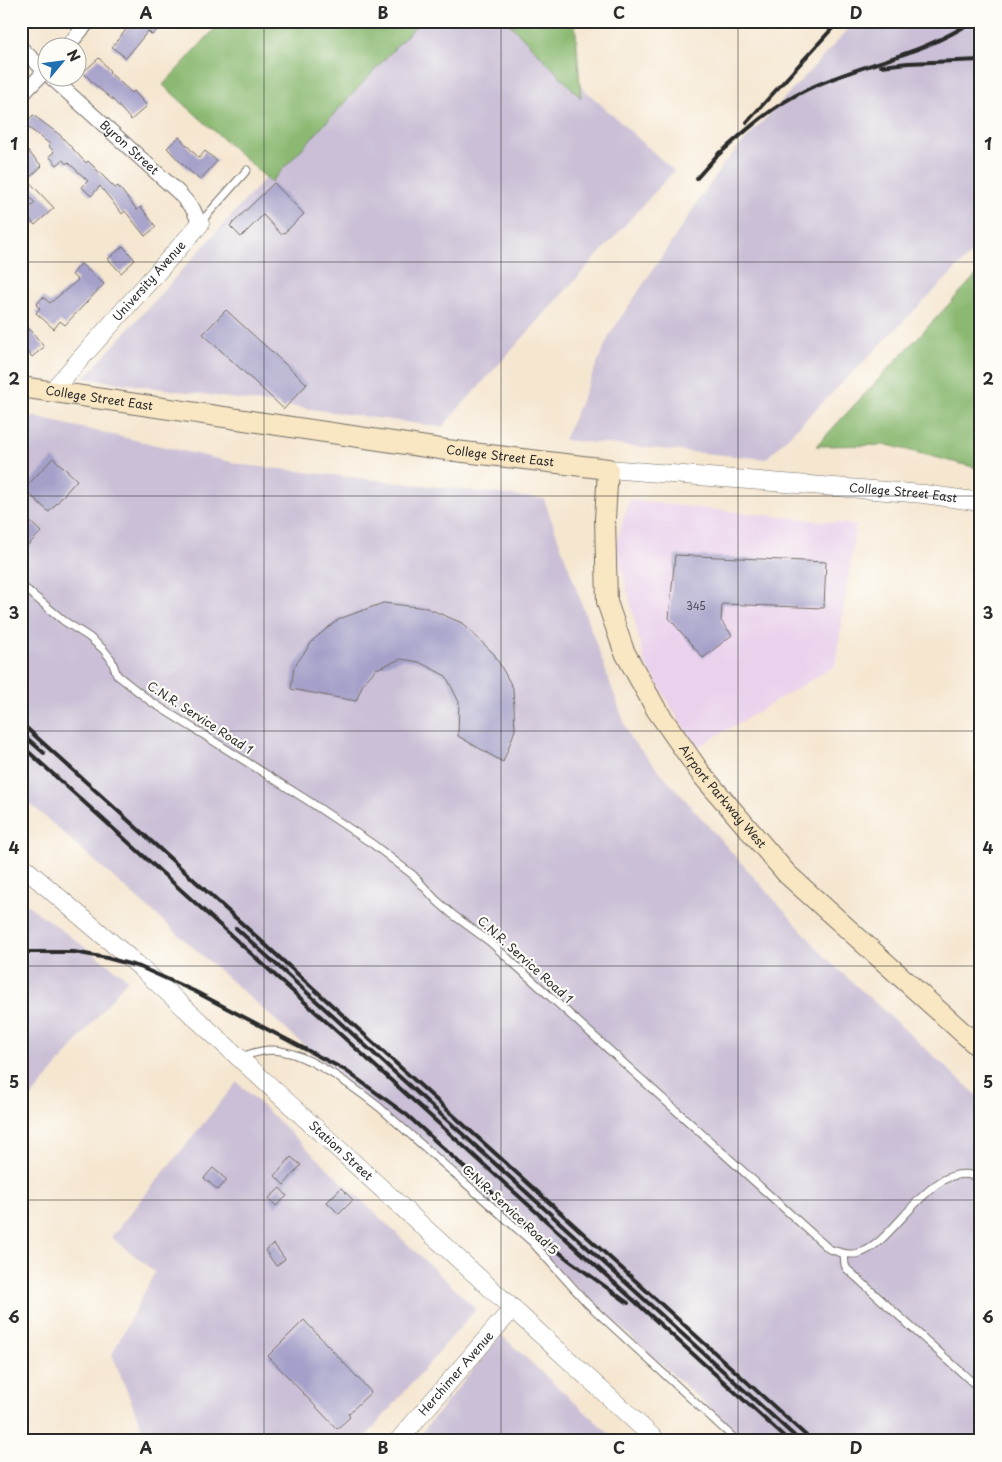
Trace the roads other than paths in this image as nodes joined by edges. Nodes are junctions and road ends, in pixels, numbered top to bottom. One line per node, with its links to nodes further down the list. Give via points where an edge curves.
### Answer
1 (89, 21): 2 (street)
2 (75, 38)
3 (21, 48): 4 (street, Byron Street)
4 (38, 63)
5 (38, 81): 7 (street)
6 (65, 88): 9 (street, Byron Street, via 178,192 193,209)
7 (21, 96)
8 (247, 170): 9 (lane, University Avenue)
9 (200, 224): 11 (street, University Avenue)
10 (21, 387): 11 (main road, College Street East)
11 (51, 392): 12 (main road, College Street East, via 448,450)
12 (608, 469): 13 (street, College Street East, via 924,494); 16 (main road, Airport Parkway West, via 605,519 607,602 624,651 656,709 702,775 787,874)
13 (981, 502)
14 (21, 585): 19 (lane, C.N.R. Service Road 1, via 64,621 90,637 111,658 117,675 150,701 341,822 413,875 436,900 490,942 829,1249)
15 (21, 865): 17 (street, Station Street)
16 (981, 1048)
17 (239, 1058): 20 (street, Station Street); 24 (lane, C.N.R. Service Road 5, via 255,1052 281,1051 304,1059 354,1087 532,1242 587,1303)
18 (981, 1179): 19 (lane, via 960,1175 941,1181 874,1246 860,1253)
19 (844, 1254): 21 (lane, via 847,1269)
20 (513, 1308): 22 (street, Herchimer Avenue); 23 (street, Station Street)
21 (981, 1390)
22 (398, 1441)
23 (657, 1441)
24 (737, 1441)

